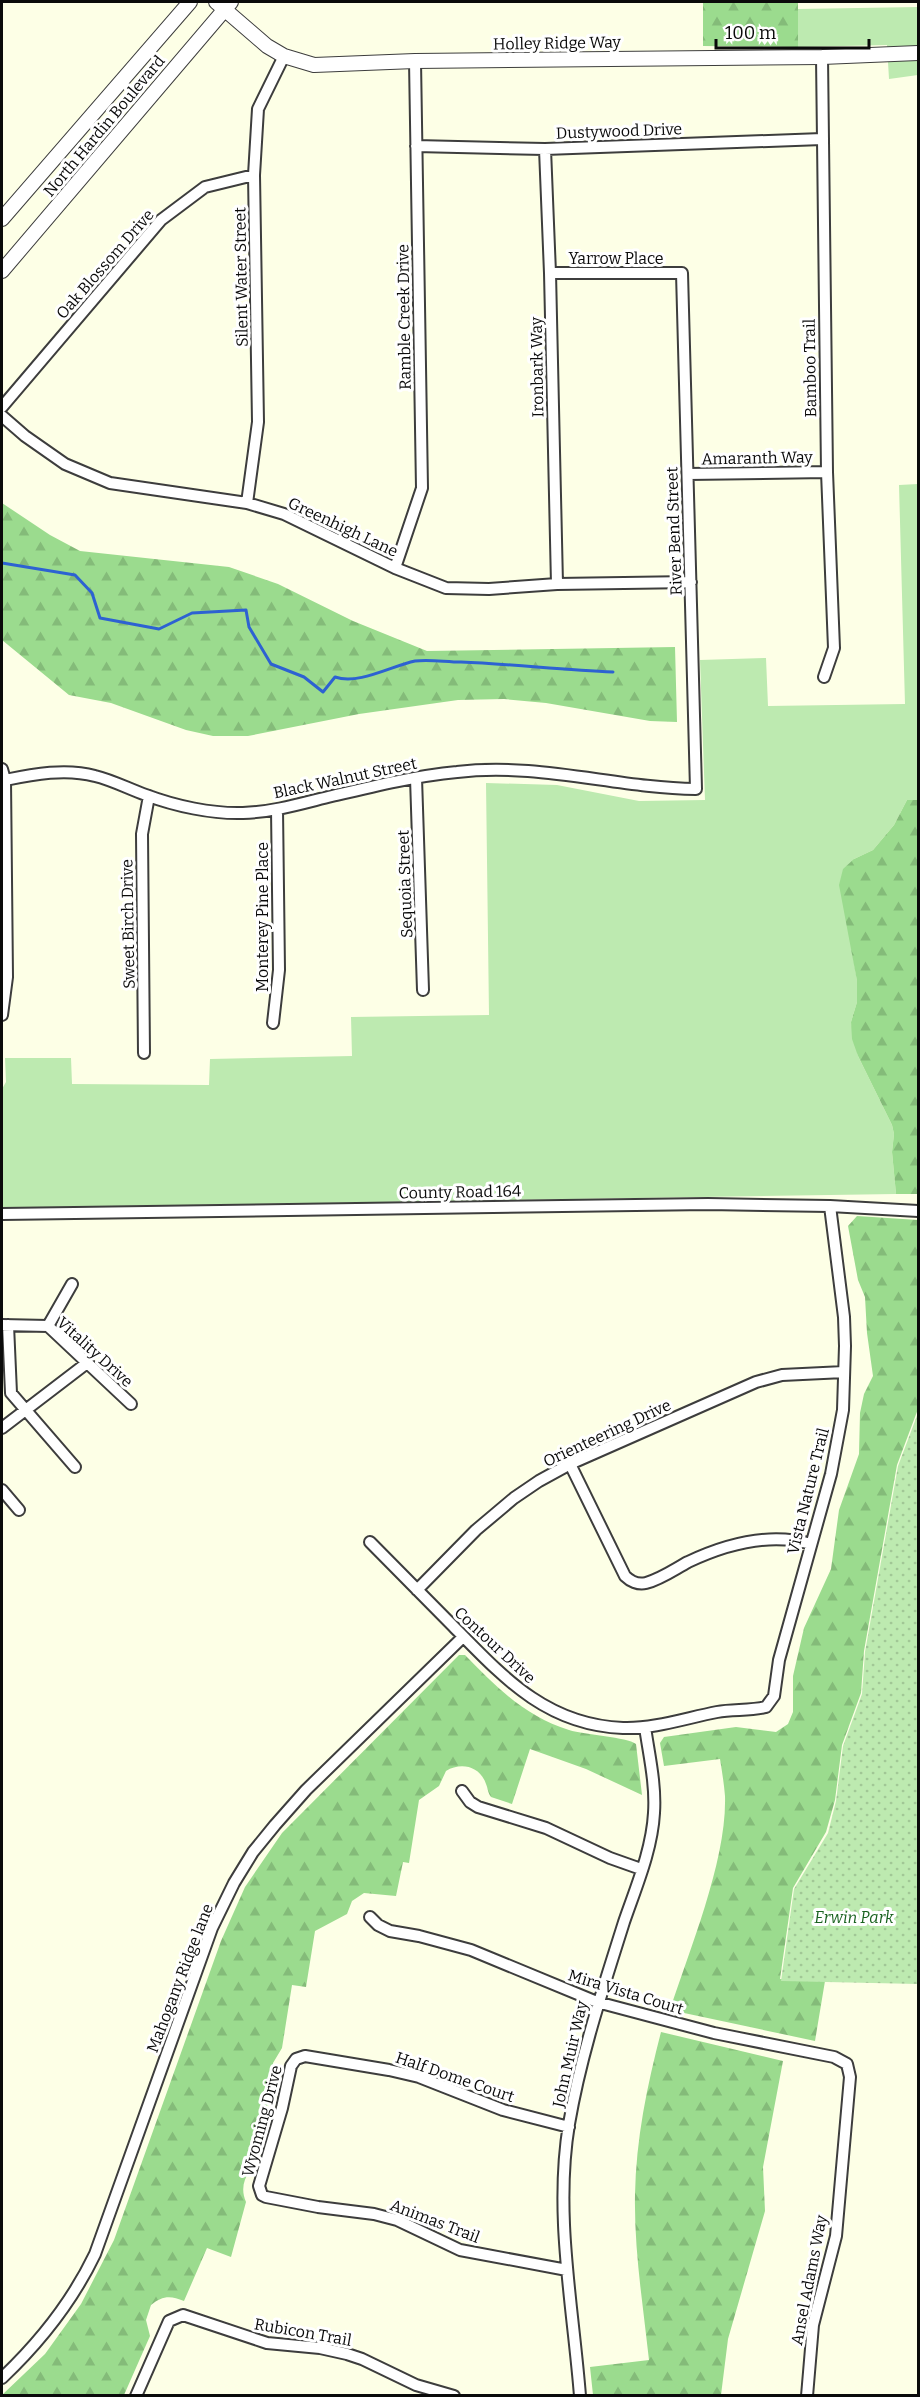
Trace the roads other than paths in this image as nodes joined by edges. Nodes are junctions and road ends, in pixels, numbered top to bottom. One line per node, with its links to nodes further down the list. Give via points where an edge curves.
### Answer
1 (190, 2): 11 (street, North Hardin Boulevard)
2 (224, 4): 4 (street, Holley Ridge Way, via 267,46); 12 (street, North Hardin Boulevard)
3 (918, 53): 5 (street, Holley Ridge Way)
4 (284, 56): 6 (street, Holley Ridge Way, via 326,66); 10 (street, Silent Water Street, via 258,109)
5 (822, 57): 6 (street, Holley Ridge Way); 7 (street, Bamboo Trail)
6 (415, 61): 8 (street, Ramble Creek Drive)
7 (822, 139): 9 (street, Dustywood Drive); 17 (street, Bamboo Trail)
8 (416, 146): 9 (street, Dustywood Drive); 20 (street, Ramble Creek Drive, via 422,488)
9 (545, 149): 13 (street, Ironbark Way)
10 (254, 175): 15 (street, Oak Blossom Drive, via 205,188 161,219); 19 (street, Silent Water Street, via 258,422)
11 (2, 219)
12 (2, 271)
13 (550, 273): 14 (street, Yarrow Place); 22 (street, Ironbark Way)
14 (682, 273): 18 (street, River Bend Street)
15 (2, 407)
16 (2, 416): 19 (street, Greenhigh Lane, via 65,464 110,483)
17 (827, 471): 18 (street, Amaranth Way); 23 (street, Bamboo Trail, via 834,648)
18 (688, 474): 21 (street, River Bend Street)
19 (247, 503): 20 (street, Greenhigh Lane, via 284,514)
20 (395, 568): 22 (street, Greenhigh Lane, via 446,588)
21 (691, 582): 22 (street, Greenhigh Lane); 26 (street, River Bend Street)
22 (557, 584)
23 (824, 677)
24 (3, 775): 27 (street, Black Walnut Street, via 94,775); 29 (street)
25 (416, 778): 26 (street, Black Walnut Street, via 458,771 512,769 658,789); 28 (street, Black Walnut Street); 30 (street, Sequoia Street)
26 (696, 789)
27 (148, 796): 28 (street, Black Walnut Street, via 207,810 243,813); 33 (street, Sweet Birch Drive, via 142,834)
28 (277, 809): 32 (street, Monterey Pine Place, via 279,970)
29 (4, 853): 31 (street, via 7,977)
30 (423, 990)
31 (2, 1015)
32 (273, 1023)
33 (144, 1053)
34 (830, 1206): 35 (street, County Road 164); 36 (street, County Road 164, via 708,1204); 41 (street, Vista Nature Trail, via 844,1317)
35 (918, 1211)
36 (2, 1214)
37 (72, 1284): 39 (street)
38 (4, 1325): 39 (street, Vitality Drive); 43 (street, via 11,1393)
39 (48, 1326): 40 (street, Vitality Drive)
40 (87, 1363): 42 (street, Vitality Drive); 43 (street)
41 (844, 1372): 45 (street, Orienteering Drive, via 782,1375 756,1382); 50 (street, Vista Nature Trail, via 840,1436)
42 (131, 1404)
43 (25, 1411): 44 (street); 46 (street)
44 (2, 1428)
45 (570, 1464): 50 (street, via 625,1576 635,1582 646,1583 700,1557 744,1542 766,1539); 51 (street, Orienteering Drive, via 514,1498)
46 (75, 1467)
47 (2, 1490): 48 (street)
48 (19, 1510)
49 (370, 1542): 51 (street, Contour Drive)
50 (811, 1544): 53 (street, Vista Nature Trail, via 778,1660 774,1696)
51 (417, 1590): 52 (street, Contour Drive)
52 (463, 1636): 54 (street, Contour Drive, via 503,1677 559,1715 592,1724); 64 (street, Mahogany Ridge lane, via 306,1790 253,1852 234,1882 212,1928 95,2254 78,2287 45,2334)
53 (766, 1707): 54 (street, Contour Drive)
54 (645, 1727): 56 (street, John Muir Way, via 654,1813)
55 (462, 1791): 56 (street, via 478,1807 546,1828)
56 (641, 1869): 58 (street, John Muir Way)
57 (370, 1917): 58 (street, Mira Vista Court, via 390,1931 471,1950)
58 (597, 2002): 60 (street, Mira Vista Court, via 714,2033 834,2057); 61 (street, John Muir Way, via 578,2072)
59 (296, 2059): 61 (street, Half Dome Court, via 305,2056 389,2070 450,2088 503,2110); 62 (street, Wyoming Drive, via 259,2181)
60 (847, 2064): 68 (street, Ansel Adams Way, via 850,2077 836,2236 813,2325)
61 (569, 2127): 63 (street, John Muir Way, via 564,2210)
62 (260, 2191): 63 (street, Animas Trail, via 266,2197 290,2203 397,2220 460,2250)
63 (567, 2270): 67 (street, John Muir Way)
64 (2, 2378)
65 (136, 2396): 66 (street, Rubicon Trail, via 169,2320 188,2315 267,2343 347,2354 416,2385)
66 (454, 2396)
67 (580, 2396)
68 (807, 2396)

